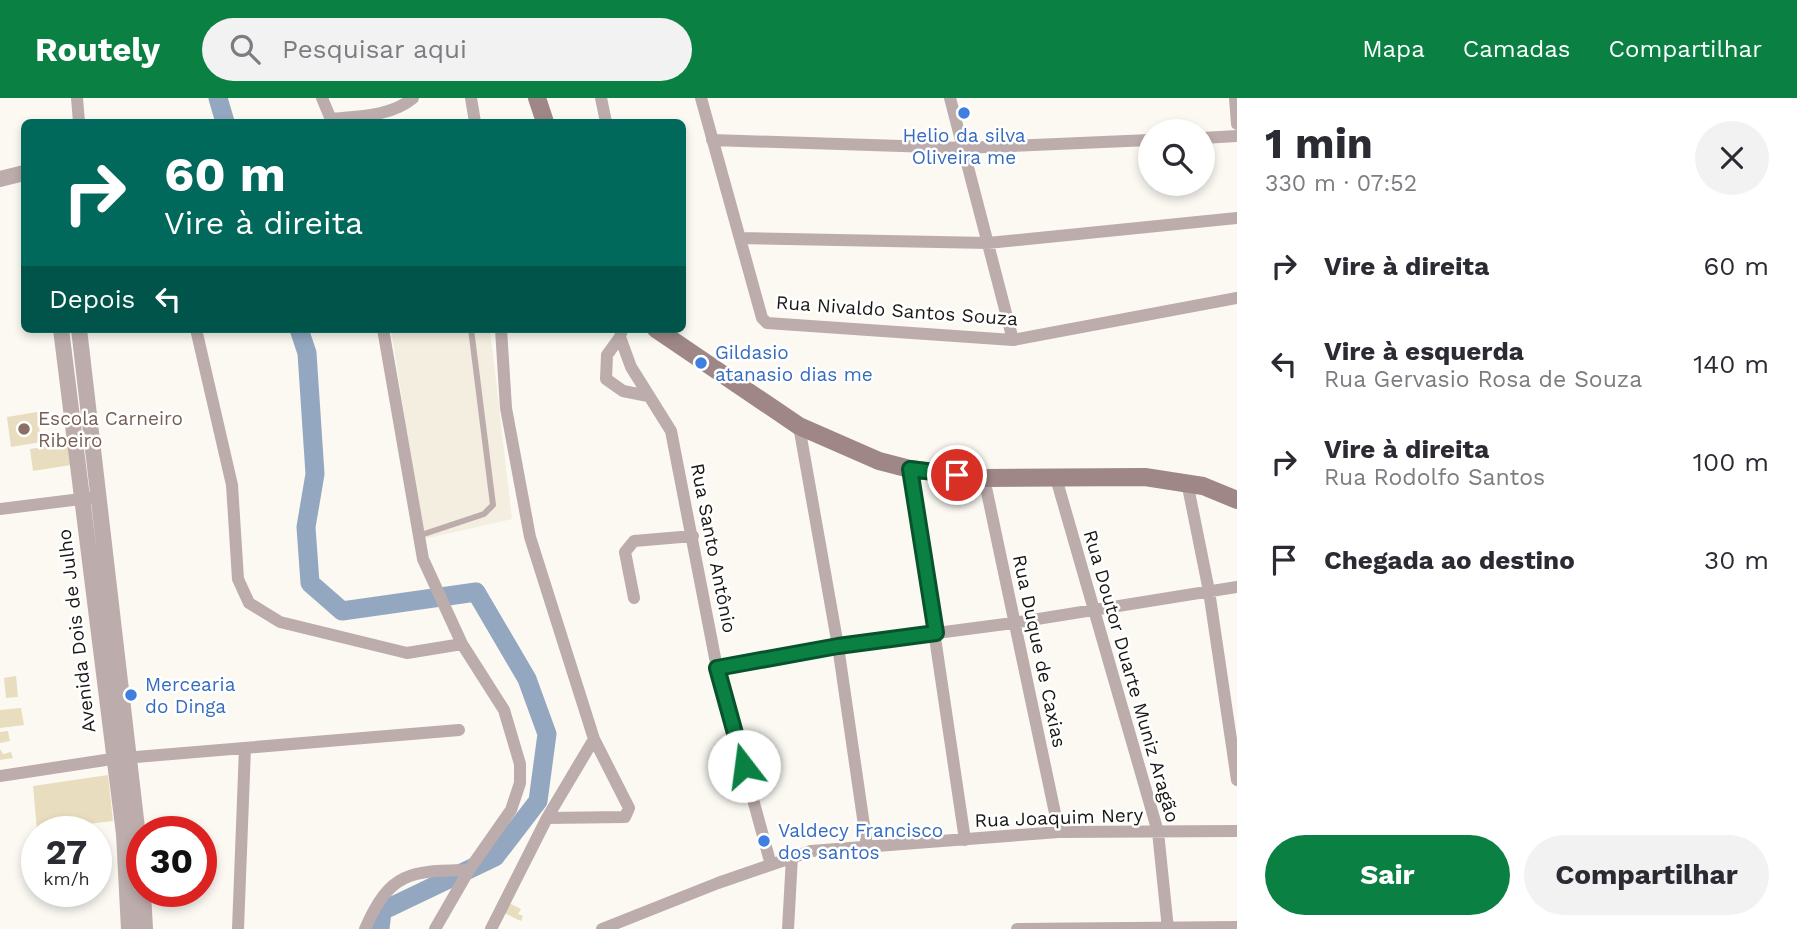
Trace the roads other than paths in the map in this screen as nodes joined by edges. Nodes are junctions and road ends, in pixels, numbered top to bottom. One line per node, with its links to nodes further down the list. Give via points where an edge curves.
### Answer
1 (76, 98): 9 (street)
2 (322, 98): 10 (street)
3 (413, 98): 11 (street, via 377,114)
4 (471, 98): 12 (street)
5 (601, 98): 13 (street)
6 (701, 98): 17 (street)
7 (950, 98): 19 (street)
8 (1235, 98): 14 (street)
9 (79, 119)
10 (330, 119)
11 (344, 119)
12 (474, 119)
13 (605, 119)
14 (1237, 124)
15 (1237, 136): 16 (street)
16 (1215, 137)
17 (712, 141): 19 (street); 23 (street)
18 (1138, 141): 19 (street)
19 (963, 148): 24 (street)
20 (21, 174): 21 (street)
21 (1, 178)
22 (1237, 218): 24 (street)
23 (740, 238): 24 (street); 34 (street, Rua Nivaldo Santos Souza, via 762,318 772,325)
24 (988, 243): 34 (street)
25 (1237, 298): 34 (street, Rua Nivaldo Santos Souza)
26 (61, 333): 42 (street, Avenida Dois de Julho)
27 (80, 333): 41 (street, Avenida Dois de Julho)
28 (197, 333): 55 (street, via 232,485 238,579 249,603 280,622 407,653)
29 (384, 333): 45 (street)
30 (472, 333): 45 (lane, via 494,505 484,514)
31 (501, 333): 59 (street, via 506,408 530,537)
32 (621, 333): 35 (street, Rua Santo Antônio, via 631,367); 35 (street, via 607,355 606,379 615,388)
33 (662, 333): 36 (main road)
34 (1013, 340)
35 (648, 396): 46 (street, Rua Santo Antônio, via 671,431)
36 (800, 426): 37 (main road, via 861,454); 56 (street)
37 (910, 469): 38 (main road); 54 (street)
38 (984, 478): 39 (main road); 51 (street, Rua Duque de Caxias)
39 (1056, 478): 40 (main road, via 1145,477); 50 (street, Rua Doutor Duarte Muniz Aragão)
40 (1187, 482): 43 (main road); 48 (street)
41 (100, 496): 42 (street); 52 (street, Avenida Dois de Julho)
42 (82, 499): 44 (street); 53 (street, Avenida Dois de Julho)
43 (1237, 500)
44 (0, 509)
45 (417, 536): 55 (street, via 438,596)
46 (693, 536): 49 (street, via 634,541 627,547); 57 (street, Rua Santo Antônio)
47 (1237, 587): 48 (street)
48 (1209, 591): 50 (street); 64 (street)
49 (634, 598)
50 (1093, 609): 51 (street); 69 (street, Rua Doutor Duarte Muniz Aragão)
51 (1013, 623): 54 (street); 68 (street, Rua Duque de Caxias)
52 (114, 627): 53 (street); 61 (street, Avenida Dois de Julho)
53 (97, 630): 62 (street, Avenida Dois de Julho)
54 (936, 633): 56 (street); 70 (street)
55 (462, 643): 74 (street, via 498,700 513,732 520,764 516,800)
56 (838, 646): 57 (street); 71 (street)
57 (717, 668): 73 (street, Rua Santo Antônio)
58 (459, 730): 60 (street)
59 (594, 739): 66 (street); 66 (street, via 626,800 628,813 618,818)
60 (245, 748): 61 (street); 79 (street)
61 (130, 758): 62 (street); 65 (street, Avenida Dois de Julho)
62 (113, 759): 63 (street); 77 (street, Avenida Dois de Julho, via 124,834)
63 (0, 776)
64 (1237, 779)
65 (136, 816)
66 (547, 818): 82 (street)
67 (1237, 831): 69 (street, Rua Joaquim Nery)
68 (1059, 832): 69 (street, Rua Joaquim Nery); 70 (street, Rua Joaquim Nery)
69 (1158, 832): 86 (street, Rua Doutor Duarte Muniz Aragão)
70 (965, 840): 71 (street, Rua Joaquim Nery)
71 (867, 846): 72 (street, Rua Joaquim Nery)
72 (792, 857): 73 (street, Rua Joaquim Nery); 84 (street)
73 (771, 864): 83 (street, Rua Joaquim Nery)
74 (469, 870): 80 (street, via 425,870 410,875 382,895); 81 (street)
75 (144, 907): 78 (street)
76 (1237, 927): 86 (street)
77 (129, 929)
78 (145, 929)
79 (238, 929)
80 (365, 929)
81 (435, 929)
82 (491, 929)
83 (602, 929)
84 (788, 929)
85 (1017, 929): 86 (street)
86 (1168, 929)

